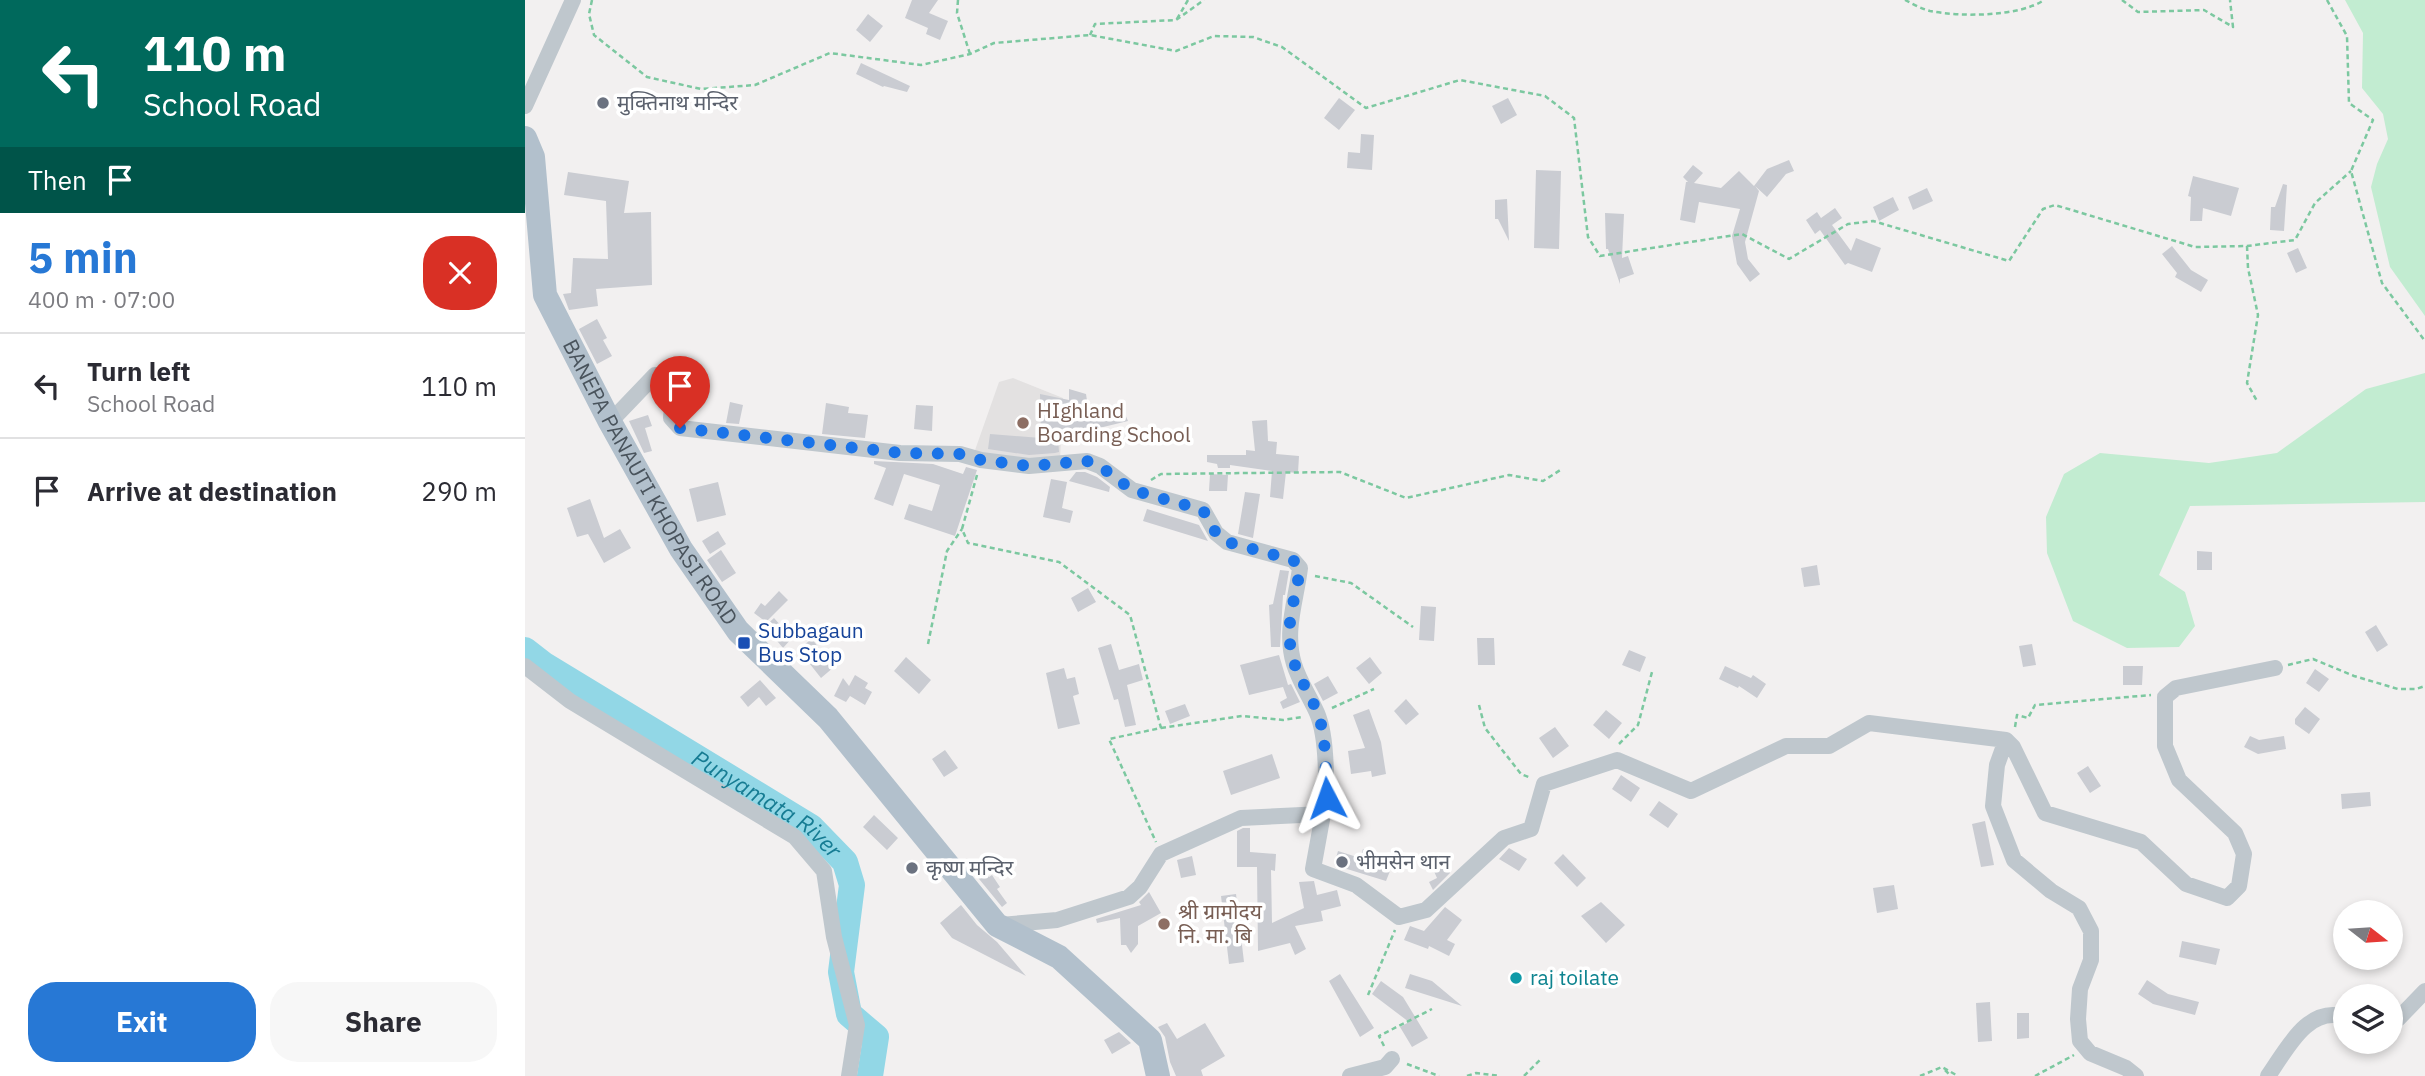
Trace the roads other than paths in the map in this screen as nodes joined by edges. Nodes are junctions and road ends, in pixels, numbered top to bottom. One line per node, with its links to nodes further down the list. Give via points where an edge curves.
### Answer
1 (573, 0): 2 (street)
2 (525, 106)
3 (525, 138): 4 (main road, BANEPA PANAUTI KHOPASI ROAD, via 533,158 545,295)
4 (610, 422): 8 (street, via 655,375 667,375 678,383 671,418 680,428 901,453 960,454 1029,466 1087,461 1132,490 1203,510 1227,542 1293,560 1300,568 1290,642 1294,666 1322,728 1327,798); 9 (main road, BANEPA PANAUTI KHOPASI ROAD, via 681,549 738,631 828,718)
5 (525, 666): 14 (street, via 570,701 795,837 824,871 834,937 857,1025)
6 (2275, 668): 7 (street, via 2176,688 2165,697 2165,746 2179,780 2235,834 2244,854 2239,886 2227,898 2186,884 2141,842 2045,813)
7 (2010, 744): 8 (street, via 1870,723 1829,746 1786,746 1691,791 1617,760 1544,784 1531,829 1504,838 1426,909 1399,917 1356,885 1313,869); 17 (street, via 1997,765 1993,807 2014,860 2078,908 2091,931 2091,960 2080,989 2080,1041 2090,1053)
8 (1323, 814): 9 (street, via 1241,818 1161,855 1129,897 1057,920)
9 (996, 925): 15 (main road, BANEPA PANAUTI KHOPASI ROAD, via 1059,957 1150,1040)
10 (2425, 991): 11 (street)
11 (2403, 1014)
12 (2333, 1017): 18 (street, via 2320,1016 2303,1028)
13 (1392, 1059): 16 (street, via 1385,1067)
14 (849, 1076)
15 (1158, 1076)
16 (1350, 1076)
17 (2136, 1076)
18 (2268, 1076)

